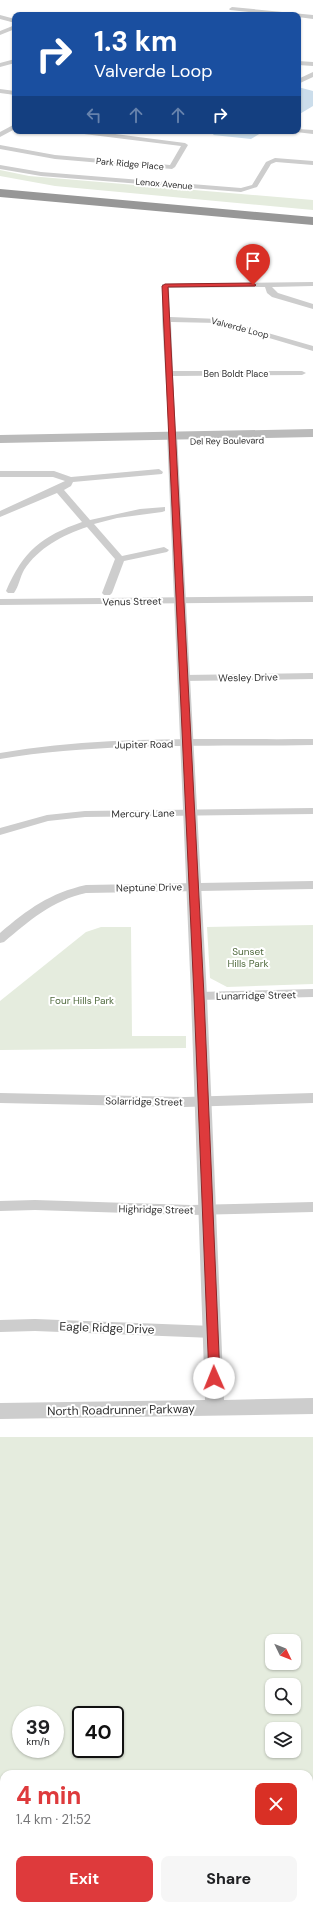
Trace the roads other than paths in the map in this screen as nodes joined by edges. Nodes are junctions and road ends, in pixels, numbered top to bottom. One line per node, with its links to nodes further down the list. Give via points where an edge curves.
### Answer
1 (229, 12): 2 (street, via 234,6)
2 (276, 12)
3 (301, 16): 5 (street)
4 (0, 17): 6 (street)
5 (313, 17)
6 (12, 20)
7 (12, 28): 8 (street)
8 (0, 33)
9 (12, 62): 12 (street)
10 (301, 62): 11 (street)
11 (313, 64)
12 (0, 65)
13 (313, 74): 14 (street)
14 (301, 80)
15 (0, 91): 16 (street)
16 (12, 93)
17 (12, 128): 21 (street)
18 (301, 131): 19 (street)
19 (313, 132)
20 (99, 134): 22 (street, Park Ridge Place, via 185,145 172,167 55,157)
21 (0, 135)
22 (0, 147)
23 (313, 163): 24 (street, Lenox Avenue, via 275,160 268,163 255,186 241,190 41,174)
24 (0, 167)
25 (0, 180): 28 (highway)
26 (0, 186): 28 (highway)
27 (0, 193): 33 (highway)
28 (126, 198): 32 (highway)
29 (0, 199): 31 (highway)
30 (0, 204): 31 (highway)
31 (85, 206): 33 (highway)
32 (313, 214)
33 (248, 215): 34 (highway)
34 (313, 221)
35 (313, 284): 36 (street)
36 (268, 285): 37 (street, via 275,295); 38 (street, via 165,286)
37 (313, 307)
38 (166, 319): 39 (street, Valverde Loop, via 219,321); 41 (street)
39 (313, 349)
40 (302, 373): 41 (street, Ben Boldt Place)
41 (169, 374): 43 (street)
42 (313, 432): 43 (main road, Del Rey Boulevard)
43 (172, 438): 44 (main road, Del Rey Boulevard, via 145,442 117,438); 45 (main road, Del Rey Boulevard); 58 (street)
44 (0, 439)
45 (313, 440)
46 (159, 472): 48 (street)
47 (0, 474): 48 (street, via 54,474)
48 (70, 480): 49 (street)
49 (58, 489): 51 (street); 52 (street)
50 (162, 509): 52 (street)
51 (0, 514)
52 (88, 522): 54 (street); 55 (street, via 61,534 42,547 20,568)
53 (164, 550): 54 (street)
54 (120, 559): 56 (street)
55 (11, 591)
56 (107, 593)
57 (313, 599): 58 (street, Venus Street)
58 (179, 600): 59 (street, Venus Street); 61 (street)
59 (0, 602)
60 (313, 676): 61 (street, Wesley Drive)
61 (183, 678): 63 (street)
62 (313, 742): 63 (street, Jupiter Road)
63 (186, 744): 64 (street, Jupiter Road, via 71,746); 66 (street)
64 (0, 756)
65 (313, 811): 66 (street, Mercury Lane)
66 (190, 812): 67 (street, Mercury Lane, via 73,814 34,821); 69 (street)
67 (0, 832)
68 (313, 885): 69 (street, Neptune Drive)
69 (193, 886): 70 (street, Neptune Drive, via 96,888 73,892 44,904); 72 (street)
70 (0, 939)
71 (313, 993): 72 (street, Lunarridge Street)
72 (199, 996): 75 (street)
73 (0, 1098): 75 (street, Solarridge Street)
74 (313, 1098): 75 (street, Solarridge Street)
75 (203, 1101): 78 (street)
76 (0, 1206): 78 (street, Highridge Street)
77 (313, 1207): 78 (street, Highridge Street)
78 (208, 1210): 80 (street)
79 (0, 1326): 80 (street, Eagle Ridge Drive)
80 (213, 1332): 82 (street)
81 (313, 1406): 82 (street, North Roadrunner Parkway)
82 (215, 1408): 83 (street, North Roadrunner Parkway)
83 (0, 1412)

